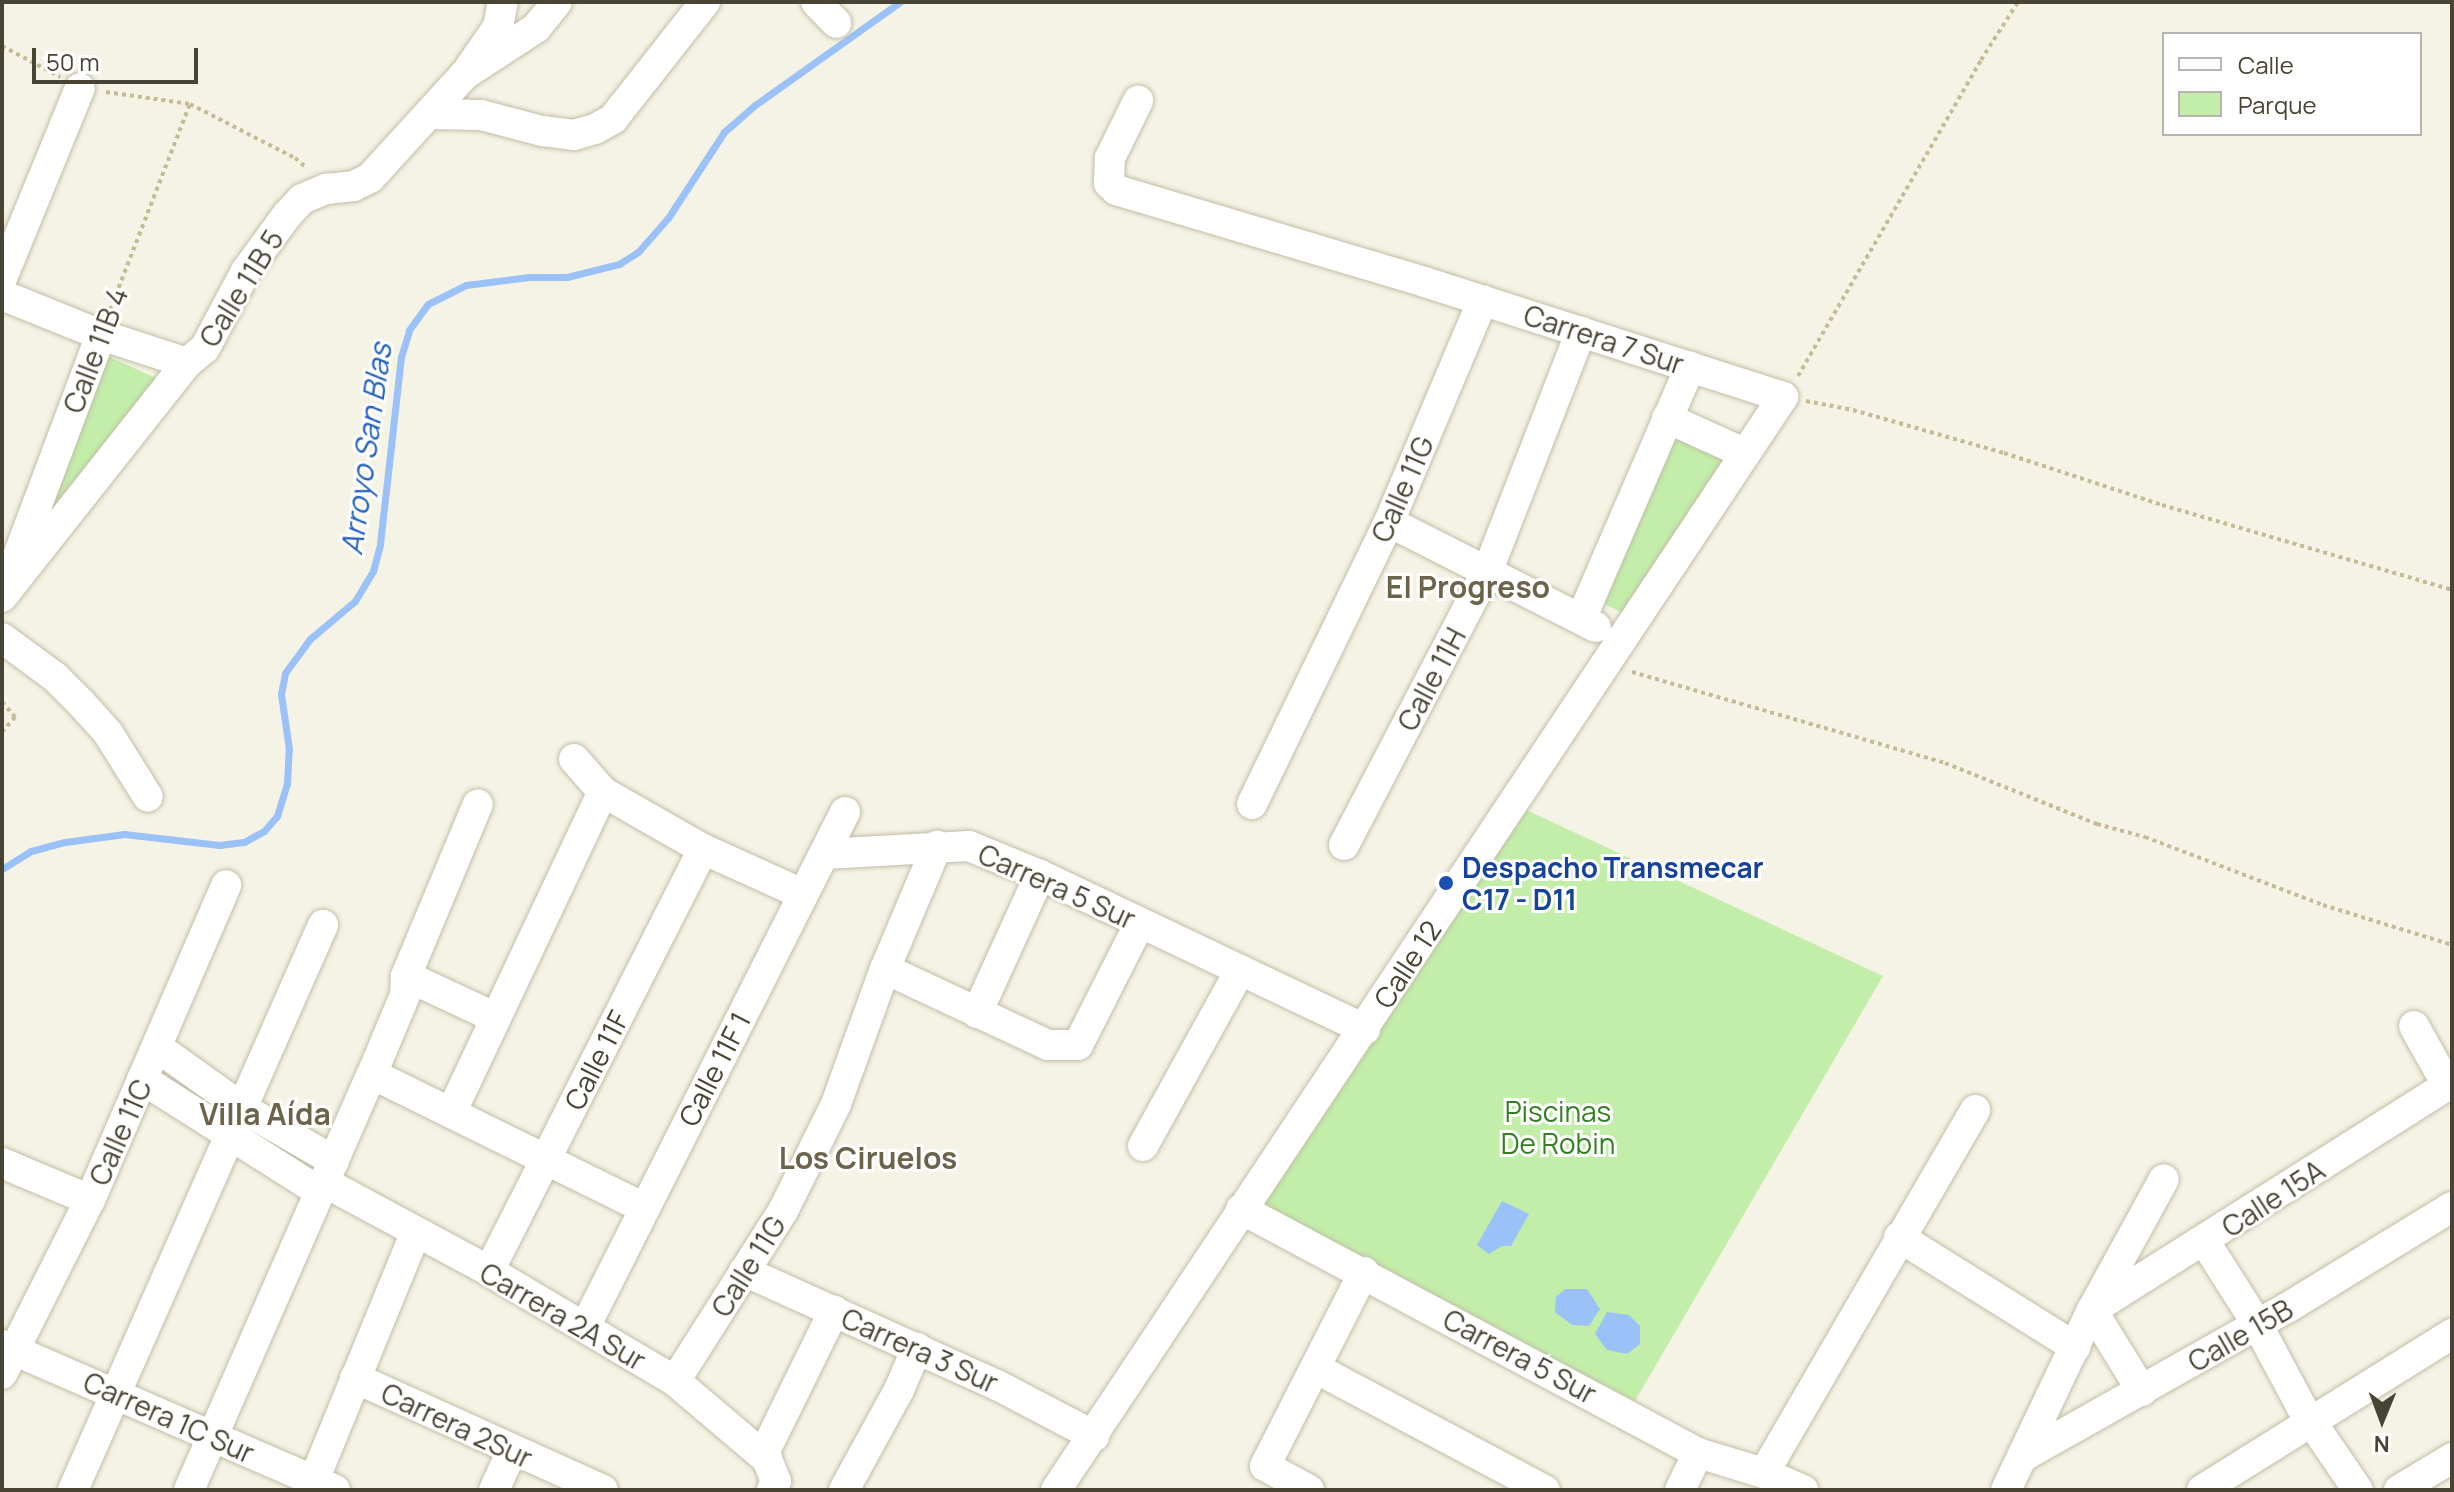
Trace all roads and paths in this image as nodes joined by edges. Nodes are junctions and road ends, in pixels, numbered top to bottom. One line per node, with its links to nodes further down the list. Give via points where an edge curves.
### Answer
1 (503, 2): 6 (street, via 498,27)
2 (557, 2): 6 (street, Calle 11B 5, via 536,28)
3 (705, 2): 10 (street, via 613,119 595,129 574,135 481,115)
4 (2018, 2): 19 (path)
5 (2, 46): 7 (path)
6 (464, 75): 10 (street, Calle 11B 5)
7 (80, 88): 9 (path); 12 (street)
8 (1138, 101): 14 (street, Carrera 7 Sur, via 1110,158 1109,183 1116,190)
9 (190, 104): 11 (path, via 295,158); 16 (path, Calle 11B 4)
10 (431, 114): 11 (street, Calle 11B 5, via 370,178)
11 (326, 189): 17 (street, Calle 11B 5, via 302,199 266,240 210,341)
12 (2, 278)
13 (2, 295): 16 (street)
14 (1483, 300): 15 (street, Carrera 7 Sur); 22 (street, Calle 11G)
15 (1581, 332): 18 (street, Carrera 7 Sur); 23 (street, Calle 11H)
16 (101, 335): 17 (street); 25 (street, Calle 11B 4)
17 (187, 363): 25 (street, Calle 11B 5)
18 (1690, 367): 19 (street, Carrera 7 Sur); 20 (street)
19 (1783, 397): 21 (street, Calle 12); 24 (path, via 1853,410 1989,449)
20 (1667, 418): 21 (street); 26 (street)
21 (1744, 453): 28 (street, Calle 12)
22 (1389, 522): 23 (street); 35 (street, Calle 11G)
23 (1488, 570): 26 (street); 37 (street, Calle 11H)
24 (2452, 590)
25 (2, 597)
26 (1581, 619): 28 (street)
27 (2, 638): 33 (street, via 82,704 116,744)
28 (1612, 651): 46 (path, via 1714,698 1945,763 2336,910); 53 (street, Calle 12)
29 (2, 702): 30 (path, via 15,717)
30 (2, 732)
31 (574, 759): 32 (street)
32 (603, 792): 39 (street); 51 (street)
33 (148, 797)
34 (478, 804): 49 (street)
35 (1252, 804)
36 (845, 812): 40 (street, Calle 11F 1)
37 (1344, 845)
38 (937, 846): 40 (street, Carrera 5 Sur); 41 (street, Carrera 5 Sur, via 969,846); 47 (street, Calle 11G)
39 (703, 849): 43 (street); 63 (street, Calle 11F)
40 (824, 854): 43 (street, Calle 11F 1)
41 (1040, 875): 44 (street, Carrera 5 Sur); 50 (street)
42 (226, 885): 54 (street, Calle 11C)
43 (802, 894): 69 (street, Calle 11F 1)
44 (1140, 923): 48 (street, Carrera 5 Sur); 50 (street, via 1078,1045 1048,1045)
45 (323, 925): 58 (street)
46 (2452, 945)
47 (885, 969): 50 (street); 75 (street, Calle 11G, via 836,1104 783,1211)
48 (1240, 970): 53 (street, Carrera 5 Sur); 62 (street)
49 (406, 976): 51 (street); 55 (street, via 405,995)
50 (977, 1013)
51 (496, 1018): 60 (street)
52 (2414, 1026): 57 (street)
53 (1365, 1029): 70 (street, Calle 12)
54 (157, 1047): 56 (street, Calle 11C); 58 (street)
55 (372, 1074): 60 (street); 65 (street)
56 (142, 1079): 61 (street); 67 (street, Calle 11C)
57 (2450, 1083): 73 (street, Calle 15A)
58 (244, 1109): 61 (street); 65 (street)
59 (1975, 1110): 72 (street)
60 (451, 1113): 63 (street)
61 (231, 1138): 65 (street); 89 (street)
62 (1143, 1146)
63 (545, 1160): 69 (street); 74 (street, Calle 11F)
64 (2, 1163): 67 (street)
65 (326, 1178): 71 (street, Carrera 2A Sur); 92 (street)
66 (2164, 1179): 77 (street)
67 (90, 1200): 84 (street, Calle 11C)
68 (2452, 1207): 79 (street, Calle 15B)
69 (644, 1208): 80 (street, Calle 11F 1)
70 (1241, 1209): 76 (street, Carrera 5 Sur); 91 (street, Calle 12)
71 (415, 1234): 74 (street, Carrera 2A Sur); 86 (street)
72 (1899, 1237): 82 (street); 97 (street)
73 (2205, 1242): 77 (street, Calle 15A); 79 (street)
74 (489, 1271): 80 (street, Carrera 2A Sur)
75 (744, 1271): 78 (street, Carrera 3 Sur); 87 (street, Calle 11G)
76 (1364, 1272): 85 (street); 94 (street, Carrera 5 Sur)
77 (2092, 1310): 82 (street); 88 (street)
78 (834, 1311): 83 (street, Carrera 3 Sur); 98 (street)
79 (2257, 1324): 88 (street, Calle 15B); 90 (street)
80 (585, 1327): 87 (street, Carrera 2A Sur)
81 (2452, 1334): 90 (street)
82 (2075, 1347): 95 (street)
83 (917, 1348): 91 (street, Carrera 3 Sur); 104 (street)
84 (6, 1356): 89 (street, Carrera 1C Sur)
85 (1317, 1369): 106 (street, via 1265,1466); 107 (street)
86 (355, 1378): 93 (street, Carrera 2Sur); 99 (street)
87 (675, 1381): 98 (street, Carrera 2A Sur)
88 (2142, 1391): 95 (street, Calle 15B)
89 (116, 1394): 92 (street, Carrera 1C Sur); 100 (street)
90 (2311, 1422): 111 (street); 112 (street)
91 (1094, 1436): 105 (street, Calle 12)
92 (213, 1437): 99 (street, Carrera 1C Sur); 101 (street)
93 (512, 1451): 102 (street); 103 (street, Carrera 2Sur)
94 (1698, 1453): 97 (street, Carrera 5 Sur); 108 (street)
95 (2024, 1456): 110 (street)
96 (2452, 1458): 113 (street)
97 (1764, 1473): 109 (street, Carrera 5 Sur)
98 (770, 1475)
99 (320, 1487)
100 (73, 1490)
101 (189, 1490)
102 (494, 1490)
103 (603, 1490)
104 (844, 1490)
105 (1056, 1490)
106 (1309, 1490)
107 (1545, 1490)
108 (1680, 1490)
109 (1803, 1490)
110 (2006, 1490)
111 (2202, 1490)
112 (2358, 1490)
113 (2399, 1490)

